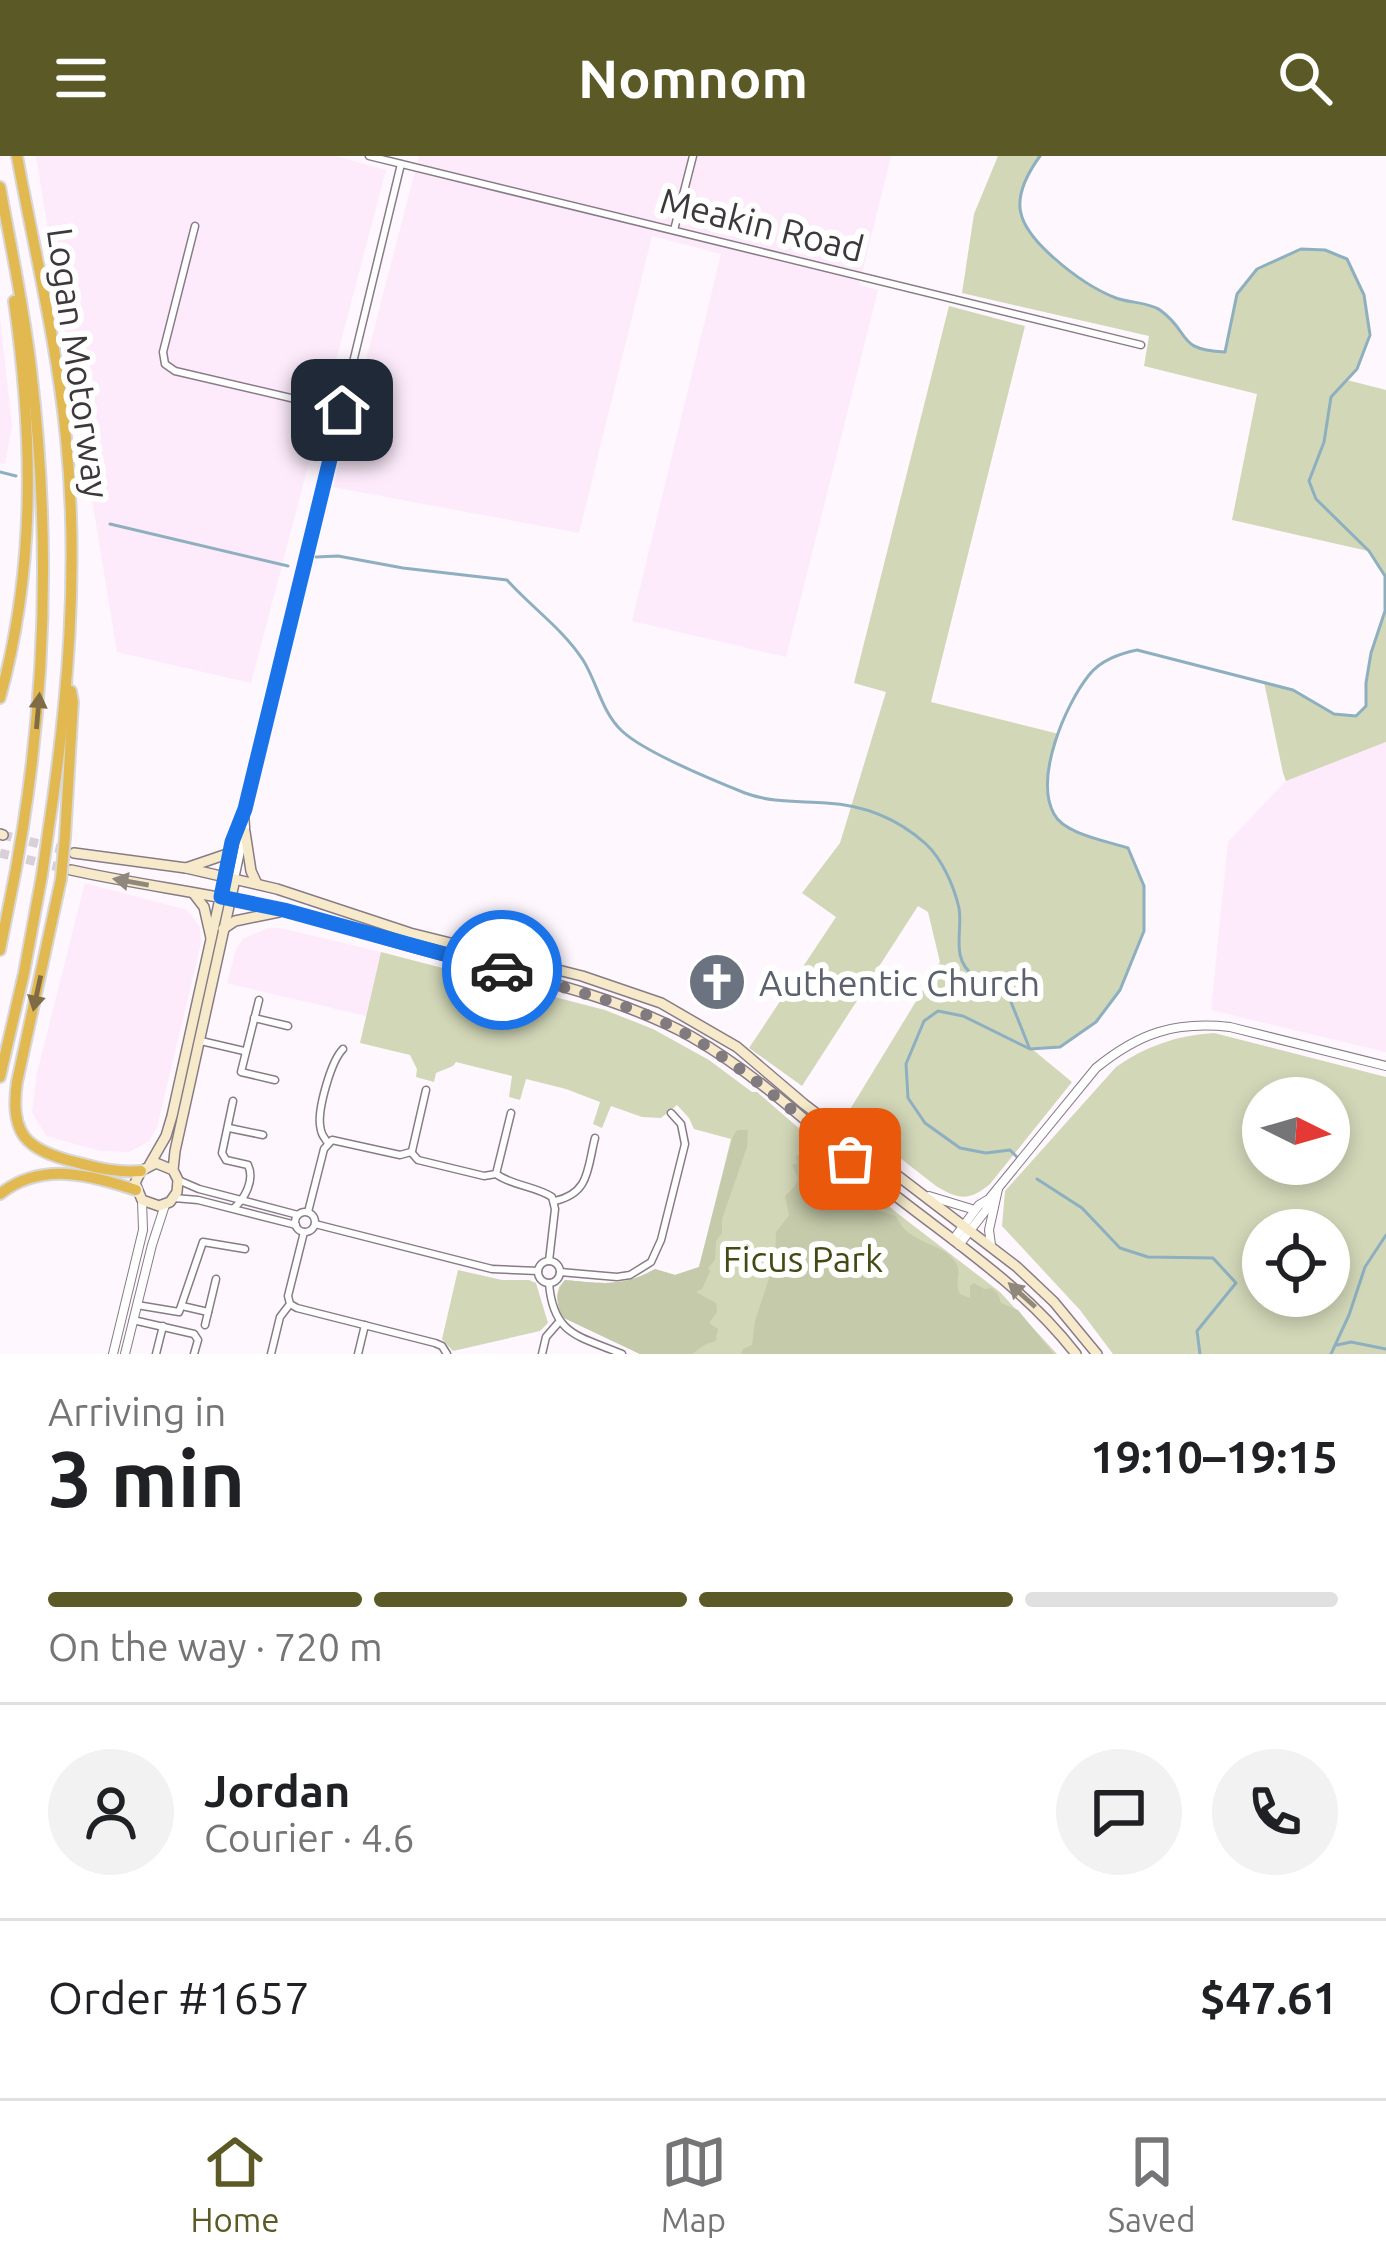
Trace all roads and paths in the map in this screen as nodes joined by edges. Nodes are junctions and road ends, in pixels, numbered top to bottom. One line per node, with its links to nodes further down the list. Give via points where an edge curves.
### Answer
1 (16, 156): 11 (highway, Logan Motorway, via 66,432)
2 (369, 156): 4 (street, Meakin Road)
3 (693, 156): 7 (street)
4 (406, 162): 7 (street, Meakin Road); 10 (street)
5 (0, 187): 8 (highway, Logan Motorway)
6 (195, 226): 10 (street, via 165,364)
7 (674, 230): 9 (street, Meakin Road)
8 (15, 268): 12 (highway, via 29,512); 26 (highway, Logan Motorway, one-way to 8, bridge, via 39,692 44,558 37,419)
9 (1141, 345)
10 (342, 410): 13 (street)
11 (68, 670): 34 (highway, Logan Motorway, bridge, via 42,875); 45 (highway, one-way to 45, bridge, via 73,702 61,880 17,1082 17,1120 43,1153 112,1172)
12 (0, 698)
13 (245, 809): 14 (street); 16 (street)
14 (245, 832): 19 (street); 20 (main road)
15 (74, 853): 17 (main road)
16 (230, 853): 17 (main road); 19 (street)
17 (186, 868): 19 (main road)
18 (71, 870): 21 (main road, one-way to 18)
19 (230, 878): 20 (main road); 22 (main road)
20 (258, 884): 49 (main road, via 661,1003 737,1047)
21 (190, 891): 22 (main road); 25 (main road)
22 (226, 898): 23 (main road); 24 (main road); 25 (main road)
23 (284, 910): 24 (main road); 64 (main road, via 669,1026 758,1083)
24 (223, 929): 30 (main road)
25 (212, 938): 45 (main road, via 172,1116)
26 (0, 950)
27 (259, 1000): 28 (street)
28 (254, 1018): 29 (street); 32 (street)
29 (288, 1026)
30 (201, 1041): 32 (street); 47 (main road)
31 (343, 1049): 43 (street, via 319,1121)
32 (246, 1052): 35 (street, via 241,1072)
33 (1386, 1066): 48 (street, via 1230,1028 1157,1031 1114,1054 1081,1085)
34 (0, 1077)
35 (275, 1080)
36 (426, 1090): 44 (street)
37 (233, 1102): 40 (street)
38 (671, 1113): 69 (street, via 685,1144 651,1262 617,1277)
39 (512, 1114): 46 (street)
40 (229, 1128): 41 (street); 54 (street, via 223,1157 251,1168)
41 (263, 1135)
42 (595, 1138): 55 (street, via 583,1185)
43 (328, 1143): 44 (street); 58 (street)
44 (411, 1152): 46 (street)
45 (145, 1167): 47 (main road, via 162,1163); 51 (main road)
46 (496, 1174): 55 (street)
47 (176, 1175): 53 (main road); 54 (street)
48 (998, 1188): 52 (street); 65 (street)
49 (916, 1190): 57 (street); 62 (main road)
50 (0, 1194): 51 (highway, via 55,1172)
51 (139, 1195): 53 (main road, via 153,1206); 81 (street, via 143,1231)
52 (989, 1199): 57 (street); 62 (street)
53 (169, 1201): 56 (street); 73 (street)
54 (242, 1201): 56 (street); 59 (street)
55 (555, 1201): 67 (street)
56 (233, 1208): 61 (street)
57 (975, 1210): 62 (street)
58 (308, 1212): 59 (street); 60 (street)
59 (298, 1215): 61 (street)
60 (315, 1224): 63 (street); 68 (street, via 492,1269)
61 (296, 1225): 63 (street)
62 (967, 1229): 64 (street); 65 (main road)
63 (304, 1232): 72 (street)
64 (956, 1242): 90 (main road, one-way to 64, via 1022,1294)
65 (992, 1247): 91 (main road)
66 (245, 1249): 74 (street, via 203,1242)
67 (549, 1261): 68 (street); 69 (street)
68 (538, 1271): 71 (street)
69 (560, 1272): 71 (street)
70 (216, 1279): 75 (street)
71 (549, 1283): 77 (street)
72 (290, 1304): 79 (street); 85 (street)
73 (137, 1305): 74 (street, via 174,1313); 76 (street)
74 (182, 1306): 75 (street)
75 (208, 1312): 78 (street)
76 (133, 1320): 80 (street); 82 (street)
77 (559, 1322): 88 (street); 89 (street)
78 (205, 1325)
79 (365, 1325): 86 (street); 87 (street, via 434,1343)
80 (163, 1326): 83 (street); 84 (street, via 197,1336)
81 (113, 1354)
82 (125, 1354)
83 (156, 1354)
84 (194, 1354)
85 (271, 1354)
86 (358, 1354)
87 (446, 1354)
88 (542, 1354)
89 (622, 1354)
90 (1076, 1354)
91 (1097, 1354)

